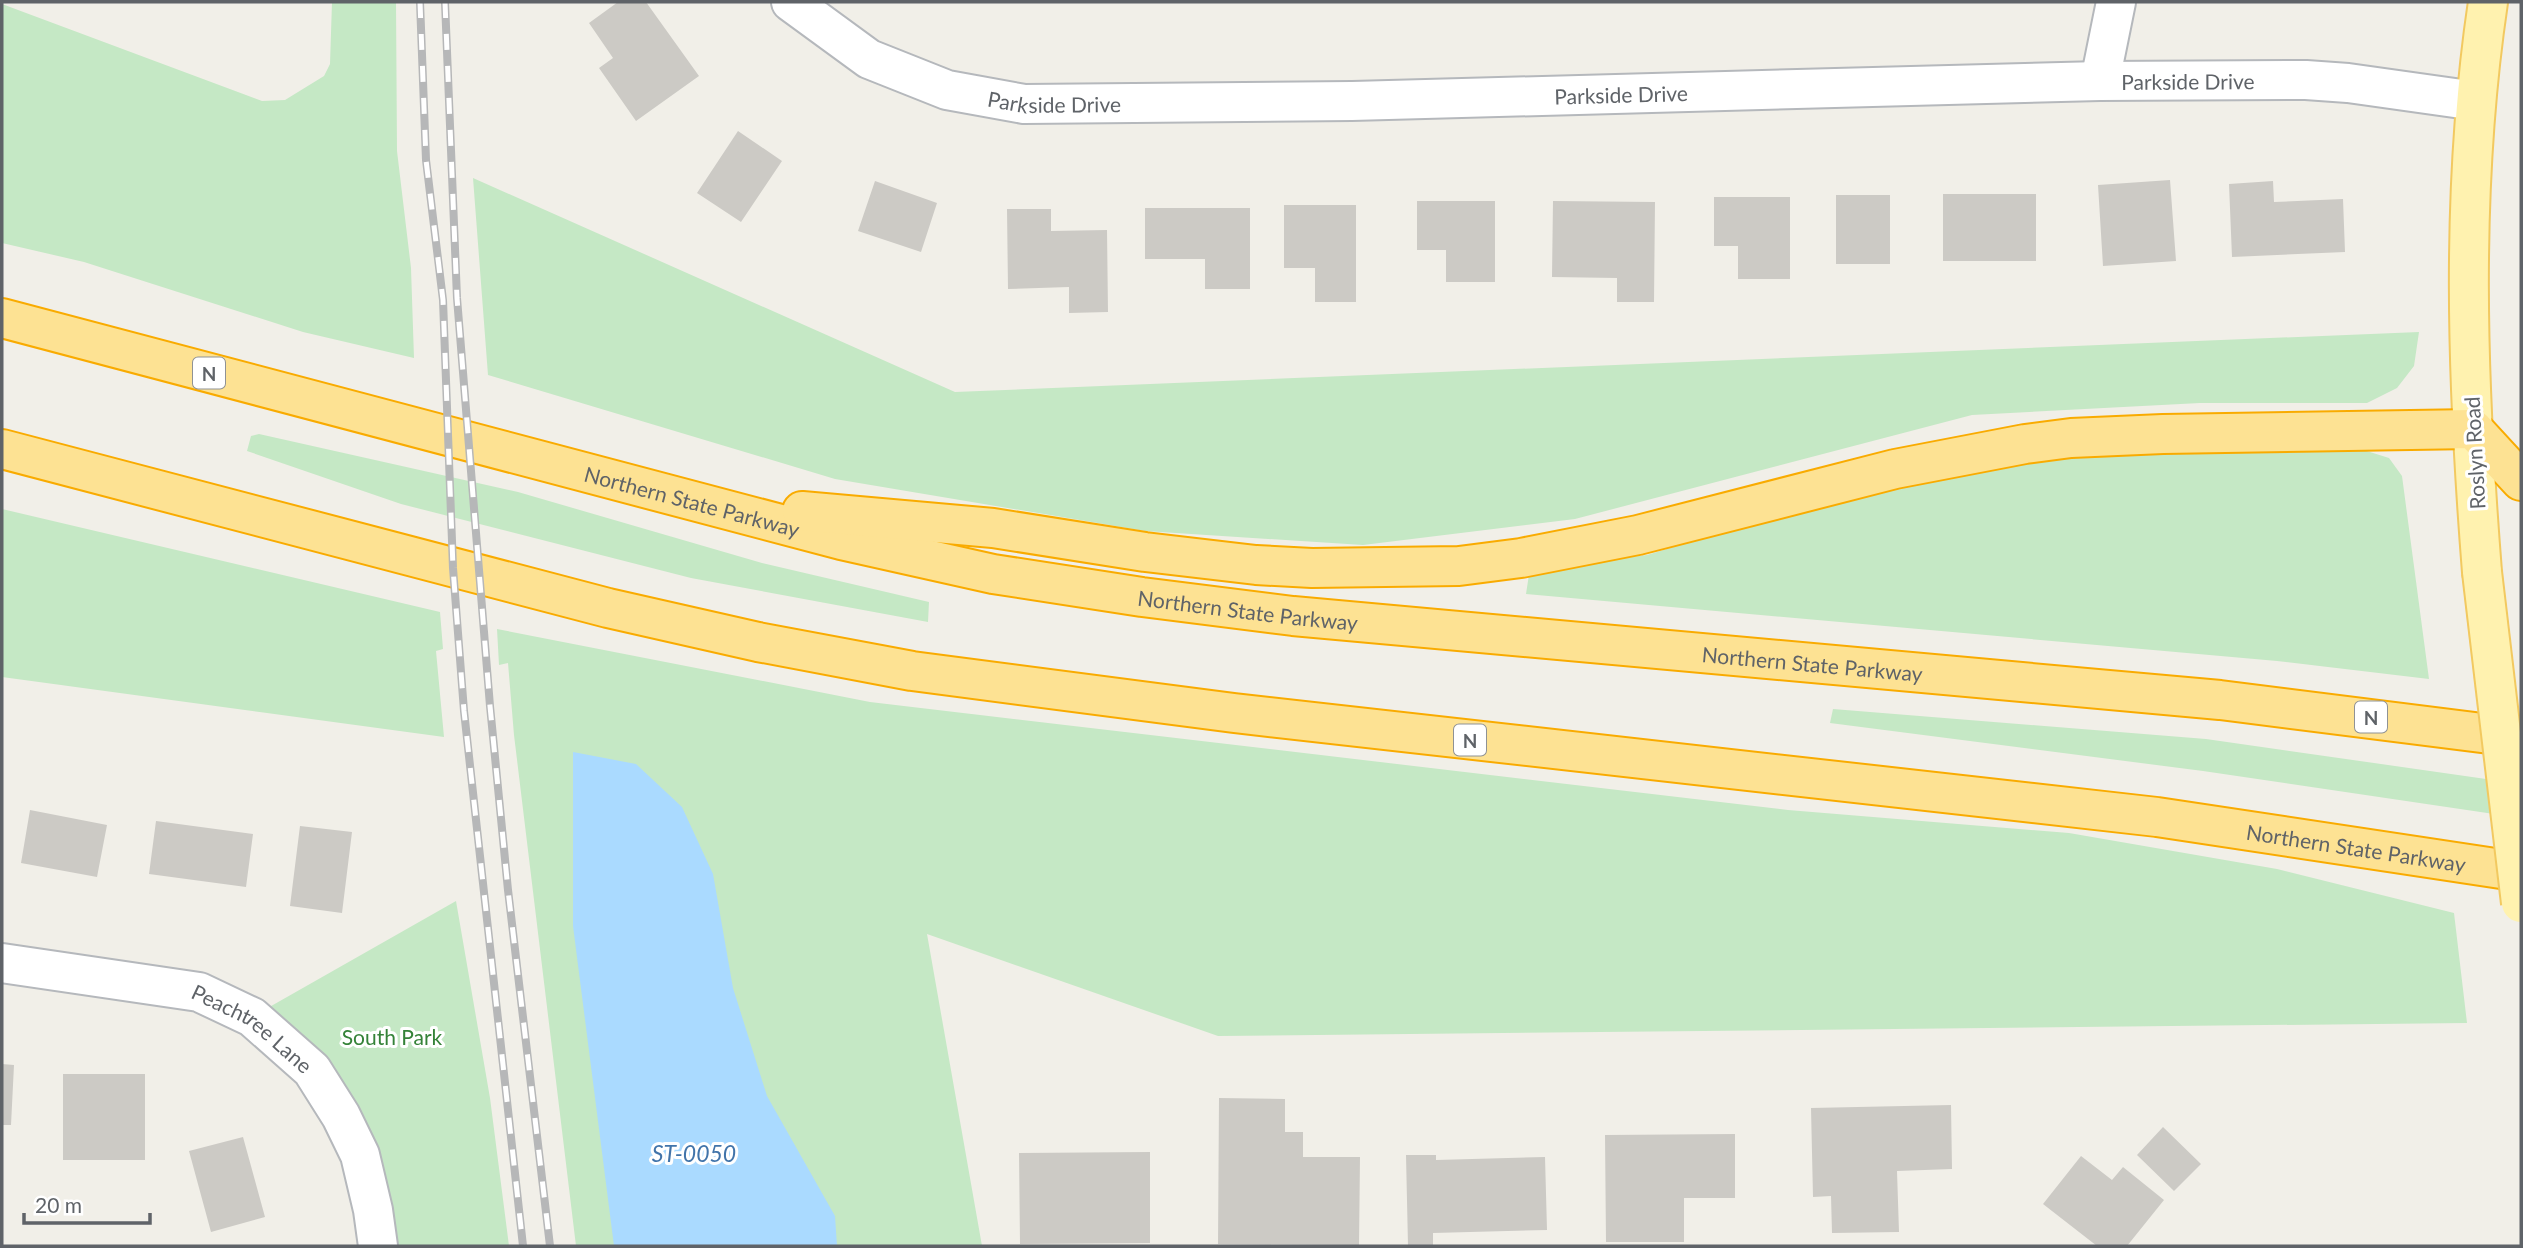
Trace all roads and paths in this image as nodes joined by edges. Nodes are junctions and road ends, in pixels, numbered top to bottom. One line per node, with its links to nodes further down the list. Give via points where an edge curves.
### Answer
1 (791, 2): 4 (street, Parkside Drive, via 869,59 947,90 1024,104 1352,101)
2 (2116, 2): 4 (street)
3 (2488, 2): 5 (main road, Roslyn Road)
4 (2100, 80): 5 (street, Parkside Drive, via 2306,80)
5 (2476, 101): 7 (main road, Roslyn Road, via 2469,232)
6 (2, 318): 10 (highway, Northern State Parkway / N)
7 (2473, 429): 9 (highway); 10 (highway, via 2163,434 2025,444 1895,469 1575,549 1460,566 1256,565 993,528); 13 (main road, Roslyn Road, bridge, via 2482,572)
8 (2, 449): 12 (highway, Northern State Parkway / N, via 608,608 912,671 1234,713 2144,815)
9 (2521, 481)
10 (695, 501): 11 (highway, Northern State Parkway / N, via 993,574 1142,597 1449,632 2220,700)
11 (2521, 738)
12 (2521, 872)
13 (2521, 903)
14 (2, 963): 15 (street, Peachtree Lane, via 199,992 252,1017 312,1070 341,1116 360,1155)
15 (378, 1246)

